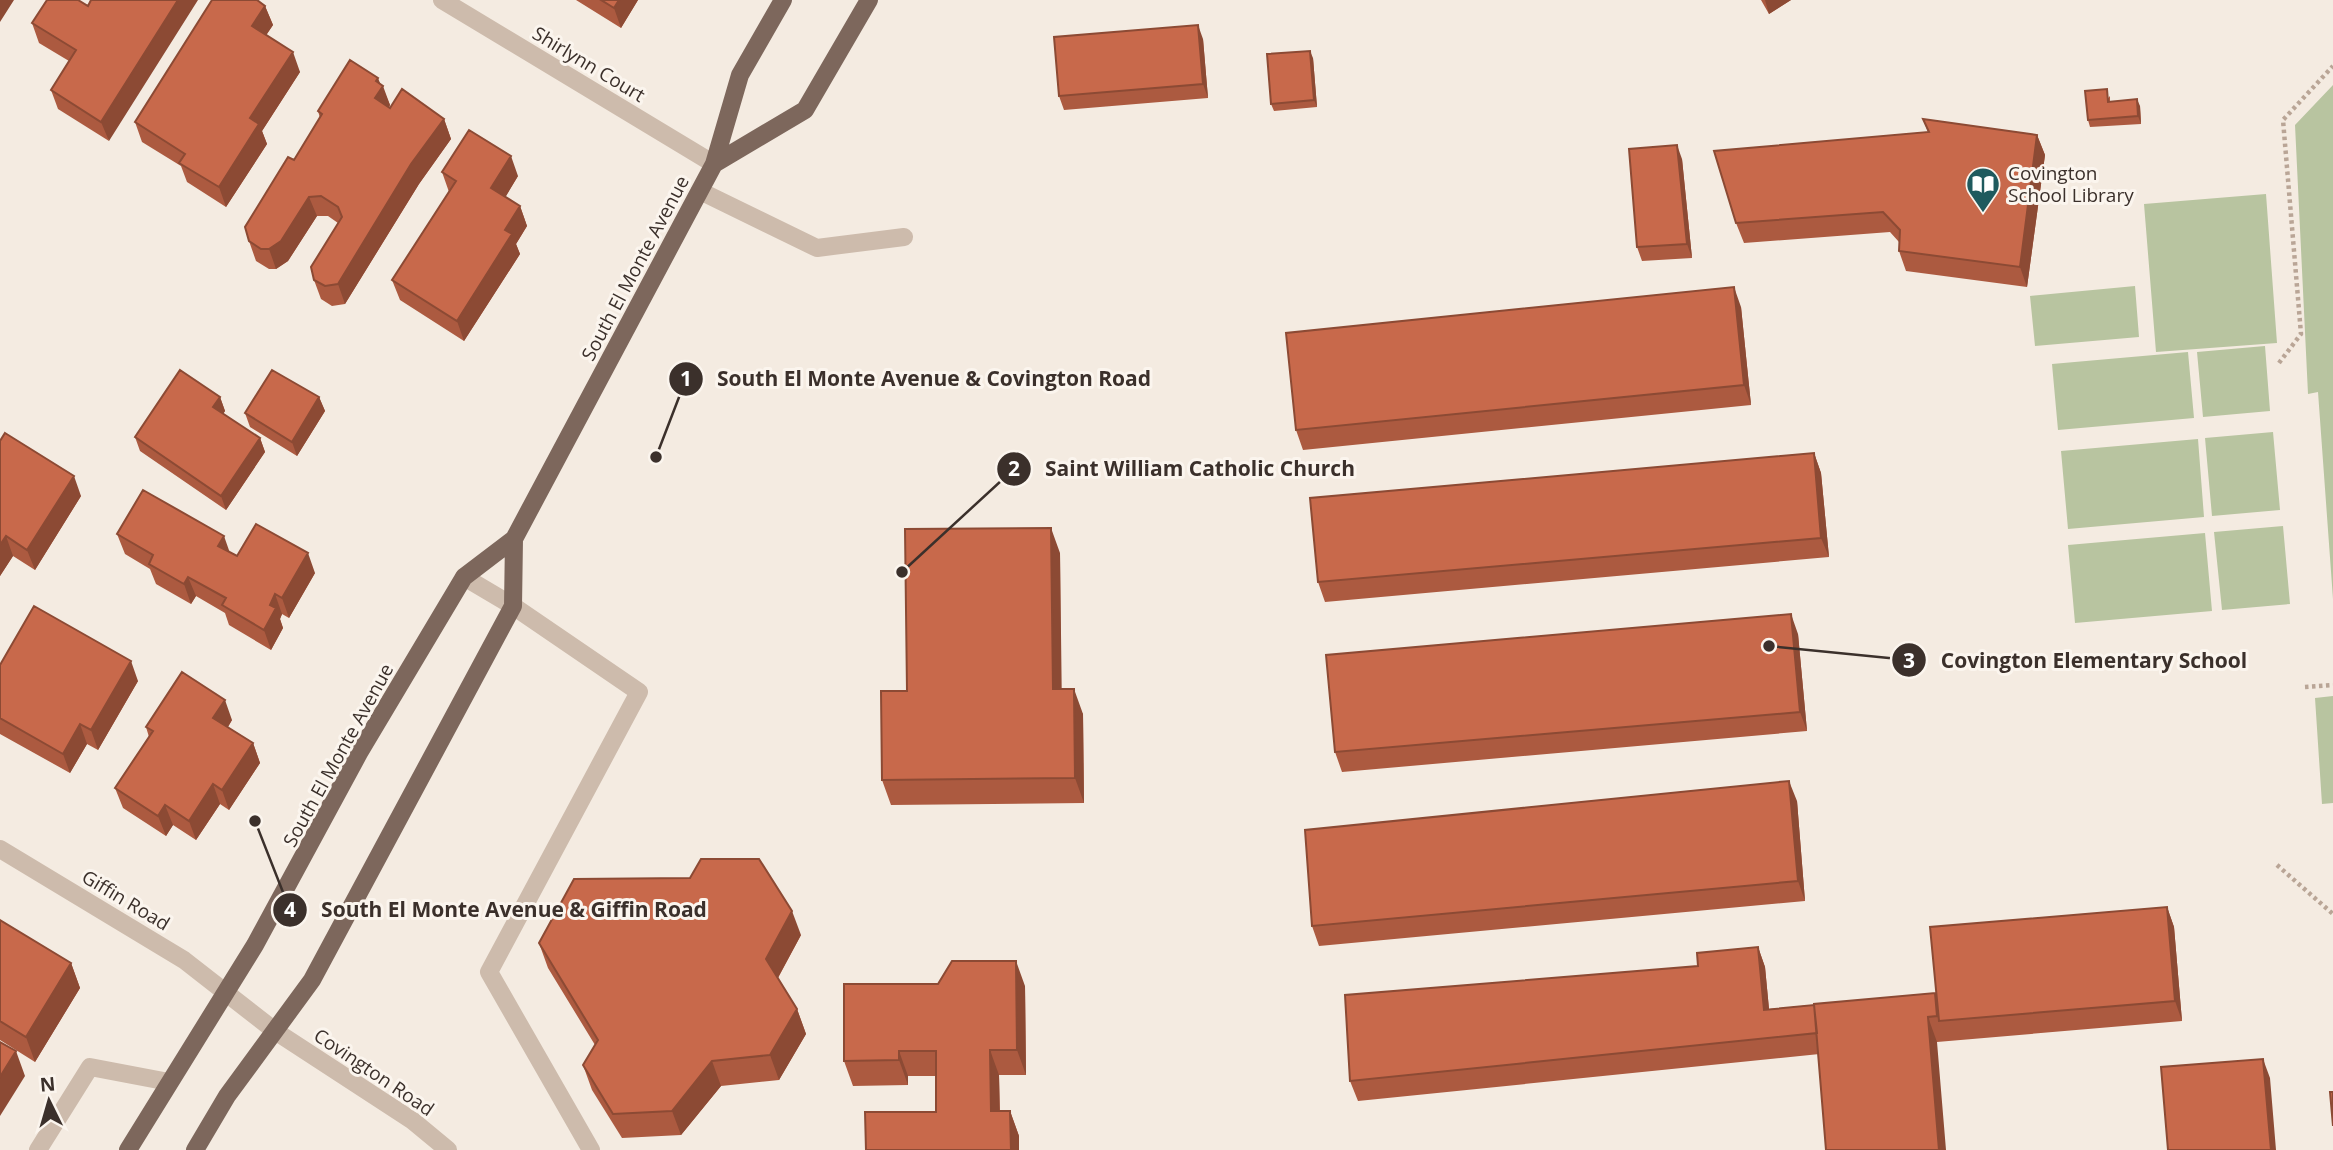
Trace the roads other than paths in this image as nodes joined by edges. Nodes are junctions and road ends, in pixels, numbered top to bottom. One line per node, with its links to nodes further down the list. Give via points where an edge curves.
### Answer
1 (442, 0): 4 (street, Shirlynn Court)
2 (783, 0): 4 (main road, South El Monte Avenue, via 740,75)
3 (869, 0): 4 (main road, South El Monte Avenue, via 805,110)
4 (714, 164): 5 (main road, South El Monte Avenue)
5 (700, 191): 6 (street, via 817,248); 7 (main road, South El Monte Avenue)
6 (904, 237)
7 (514, 539): 8 (main road, South El Monte Avenue); 9 (main road, South El Monte Avenue)
8 (464, 577): 9 (street); 11 (main road, South El Monte Avenue, via 359,753 310,849)
9 (513, 606): 12 (main road, South El Monte Avenue, via 312,980); 18 (street, via 639,692 489,972)
10 (0, 849): 11 (street, Giffin Road, via 184,960)
11 (225, 994): 12 (street, Giffin Road); 13 (main road, South El Monte Avenue)
12 (275, 1031): 16 (main road, South El Monte Avenue, via 226,1096); 17 (street, Covington Road, via 413,1121)
13 (169, 1083): 14 (street, via 90,1067); 15 (main road, South El Monte Avenue)
14 (38, 1150)
15 (128, 1150)
16 (195, 1150)
17 (448, 1150)
18 (591, 1150)

